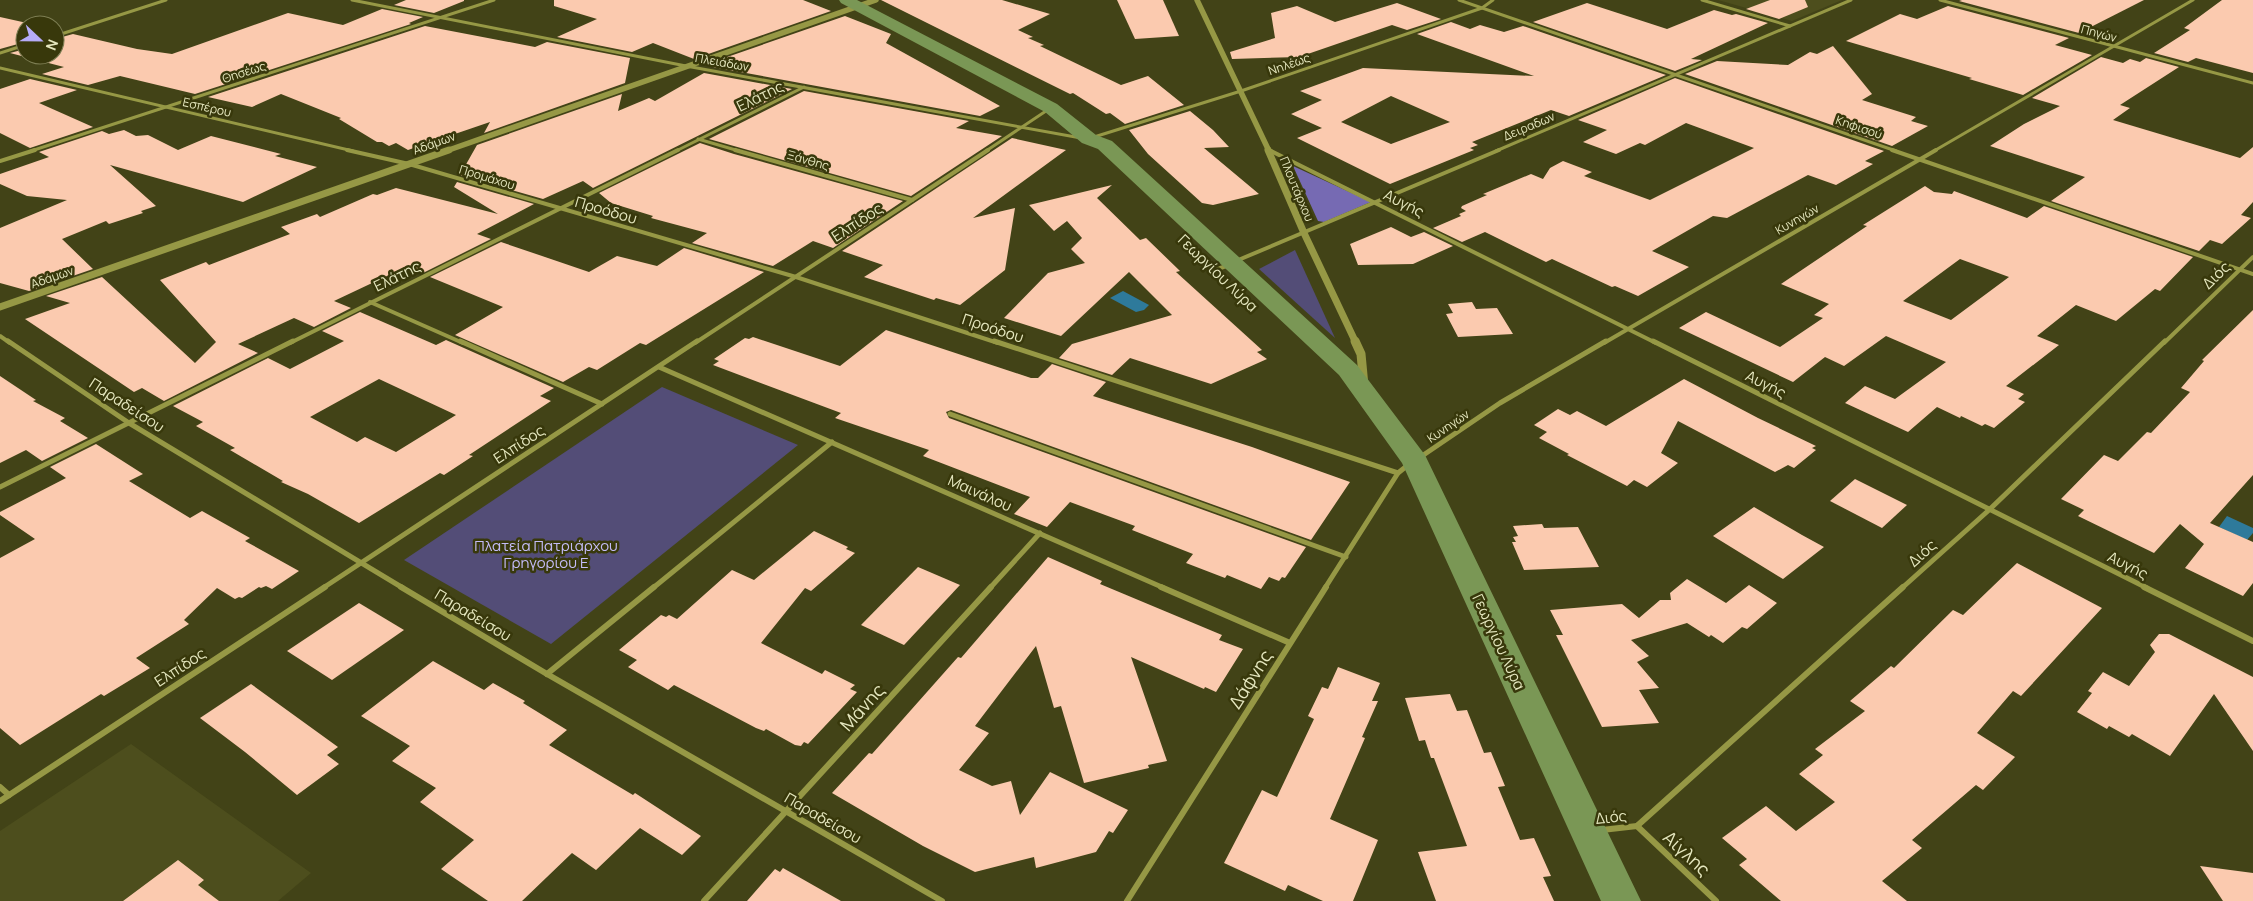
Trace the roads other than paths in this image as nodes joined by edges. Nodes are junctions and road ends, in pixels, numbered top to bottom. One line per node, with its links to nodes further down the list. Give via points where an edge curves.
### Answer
1 (166, 0): 16 (street)
2 (352, 0): 14 (street, Πλειάδων)
3 (494, 0): 14 (street, Θησέως)
4 (876, 0): 12 (street, Αδάμων)
5 (1197, 0): 25 (street, Πλουτάρχου)
6 (1459, 0): 13 (street, Κηφισού)
7 (1492, 0): 13 (street, Νηλέως)
8 (1702, 0): 15 (street)
9 (1851, 0): 15 (street, Δειραδων)
10 (1940, 0): 17 (street, Πηγών)
11 (2193, 0): 17 (street, Κυνηγών)
12 (852, 3): 20 (street, Αδάμων); 27 (main road, Γεωργίου Λύρα)
13 (1482, 8): 22 (street, Κηφισού); 25 (street, Νηλέως)
14 (440, 18): 20 (street, Πλειάδων); 26 (street, Θησέως)
15 (1790, 26): 22 (street, Δειραδων)
16 (65, 33)
17 (2115, 46): 23 (street, Πηγών); 32 (street, Κυνηγών)
18 (15, 49): 19 (street)
19 (0, 54)
20 (686, 66): 24 (street, Πλειάδων); 34 (street, Αδάμων)
21 (0, 68): 26 (street, Εσπέρου)
22 (1675, 75): 32 (street, Κηφισού); 36 (street, Δειραδων)
23 (2253, 82)
24 (805, 87): 28 (street, Πλειάδων); 29 (street, Ελάτης)
25 (1241, 91): 30 (street, Νηλέως); 31 (street, Πλουτάρχου)
26 (164, 108): 33 (street, Θησέως); 34 (street, Εσπέρου)
27 (1051, 108): 28 (street, Ελπίδος); 30 (main road, Γεωργίου Λύρα)
28 (1022, 128): 30 (street, Πλειάδων); 35 (street, Ελπίδος)
29 (698, 139): 35 (street, Ξάνθης); 37 (street, Ελάτης)
30 (1089, 139): 40 (main road, Γεωργίου Λύρα, via 1088,149)
31 (1268, 149): 36 (street, Αυγής); 38 (street, Πλουτάρχου)
32 (1920, 159): 41 (street, Κηφισού); 46 (street, Κυνηγών)
33 (0, 161)
34 (409, 164): 37 (street, Προμάχου); 45 (street, Αδάμων)
35 (912, 200): 43 (street, Ελπίδος)
36 (1375, 202): 38 (street, Δειραδων); 46 (street, Αυγής)
37 (558, 209): 43 (street, Προόδου); 44 (street, Ελάτης)
38 (1304, 233): 40 (street, Δειραδων); 49 (street, Πλουτάρχου, via 1361,354)
39 (2253, 257): 41 (street, Διός)
40 (1224, 267): 49 (main road, Γεωργίου Λύρα, via 1322,371)
41 (2240, 269): 42 (street, Κηφισού); 56 (street, Διός)
42 (2253, 274)
43 (796, 277): 48 (street, Ελπίδος); 54 (street, Προόδου)
44 (370, 302): 50 (street); 52 (street, Ελάτης)
45 (0, 307)
46 (1628, 329): 54 (street, Κυνηγών, via 1500,403); 56 (street, Αυγής)
47 (0, 336): 52 (street, Παραδείσου)
48 (659, 367): 50 (street, Ελπίδος); 53 (street, Μαινάλου)
49 (1364, 391): 54 (main road, Γεωργίου Λύρα)
50 (602, 404): 59 (street, Ελπίδος)
51 (950, 414): 58 (street)
52 (129, 423): 55 (street, Ελάτης); 59 (street, Παραδείσου)
53 (832, 442): 57 (street, Μαινάλου); 62 (street)
54 (1406, 467): 58 (street, Δάφνης); 68 (main road, Γεωργίου Λύρα)
55 (0, 487)
56 (1989, 510): 60 (street, Αυγής); 67 (street, Διός)
57 (1040, 533): 61 (street, Μαινάλου); 66 (street, Μάνης)
58 (1346, 556): 61 (street, Δάφνης)
59 (361, 563): 62 (street, Παραδείσου); 64 (street, Ελπίδος)
60 (2253, 641)
61 (1290, 643): 71 (street, Δάφνης)
62 (547, 674): 66 (street, Παραδείσου)
63 (0, 787): 64 (street)
64 (9, 795): 65 (street, Ελπίδος)
65 (0, 800)
66 (787, 811): 69 (street, Μάνης); 70 (street, Παραδείσου)
67 (1637, 826): 68 (street, Διός); 73 (street, Αίγλης)
68 (1588, 832): 72 (main road, Γεωργίου Λύρα)
69 (704, 901)
70 (942, 901)
71 (1127, 901)
72 (1621, 901)
73 (1716, 901)

